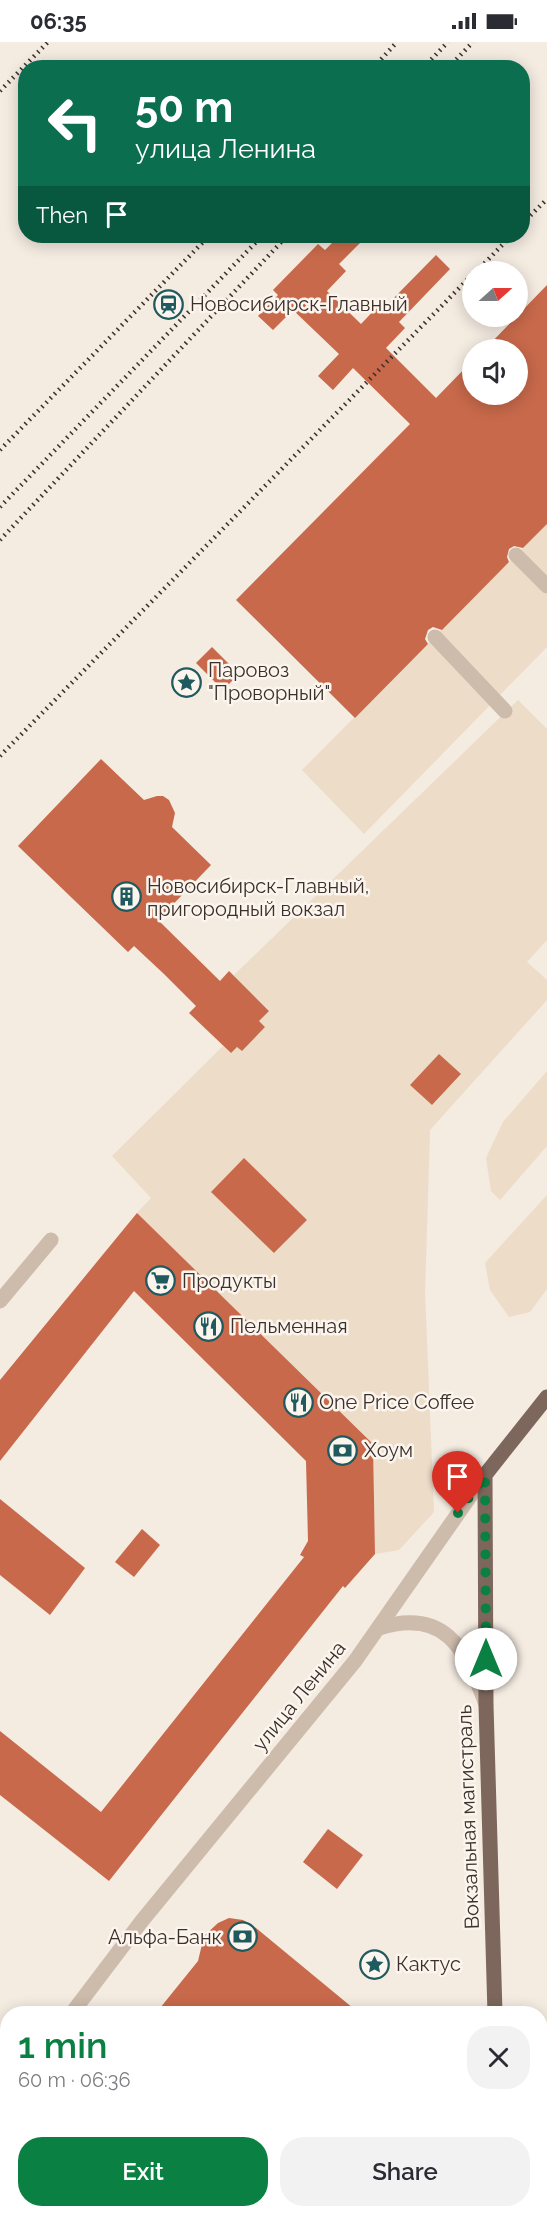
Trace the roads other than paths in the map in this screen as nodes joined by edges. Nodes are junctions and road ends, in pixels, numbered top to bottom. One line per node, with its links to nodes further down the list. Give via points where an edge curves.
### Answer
1 (516, 555): 2 (street)
2 (547, 586)
3 (435, 637): 4 (street)
4 (505, 711)
5 (51, 1240): 6 (street)
6 (0, 1301)
7 (547, 1397): 8 (main road, улица Ленина)
8 (485, 1475): 9 (street, улица Ленина); 10 (main road, Вокзальная магистраль)
9 (379, 1628): 10 (street, via 414,1621 435,1627 456,1643 473,1670); 11 (street, улица Ленина)
10 (486, 1705): 12 (main road, Вокзальная магистраль)
11 (77, 2006)
12 (495, 2006)

